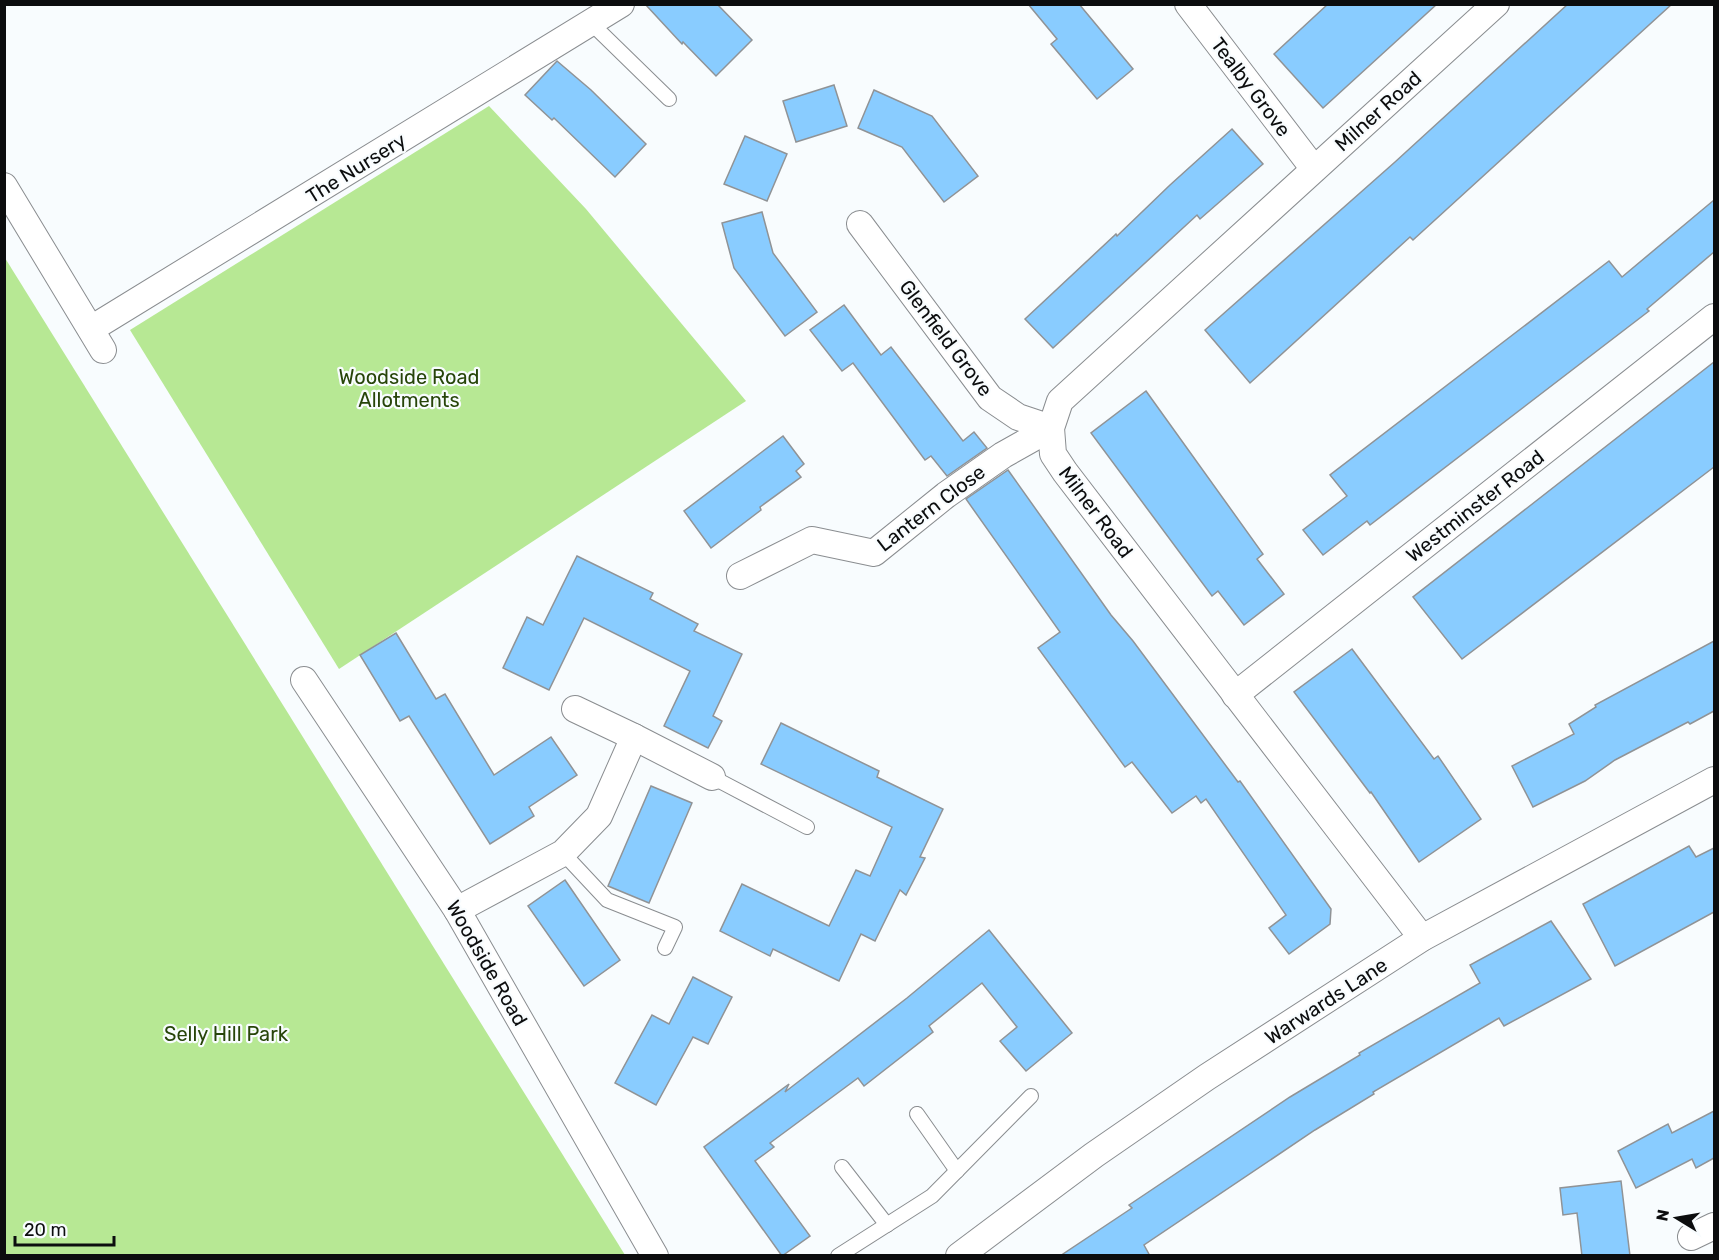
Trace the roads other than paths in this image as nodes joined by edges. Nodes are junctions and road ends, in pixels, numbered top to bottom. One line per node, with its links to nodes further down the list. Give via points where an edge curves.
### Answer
1 (621, 4): 4 (street, The Nursery)
2 (1188, 4): 6 (street, Tealby Grove)
3 (1496, 4): 6 (street, Milner Road)
4 (591, 23): 5 (lane); 7 (street, The Nursery, via 97,340)
5 (669, 99)
6 (1314, 169): 10 (street, Milner Road, via 1060,400)
7 (4, 186)
8 (860, 224): 10 (street, Glenfield Grove, via 990,398 1018,417)
9 (1714, 317): 13 (street, Westminster Road)
10 (1051, 429): 11 (street, Lantern Close, via 1002,454 874,554 812,540); 13 (street, Milner Road, via 1053,454 1065,472)
11 (740, 576)
12 (304, 680): 20 (street, Woodside Road)
13 (1235, 695): 21 (street, Milner Road)
14 (575, 709): 15 (street)
15 (634, 737): 16 (street); 19 (street, via 599,816)
16 (712, 777): 18 (lane)
17 (1714, 780): 21 (street, Warwards Lane)
18 (807, 827)
19 (563, 853): 20 (street); 22 (lane, via 607,900 675,927)
20 (457, 910): 30 (street, Woodside Road)
21 (1422, 938): 32 (street, Warwards Lane, via 1188,1090)
22 (665, 948)
23 (1031, 1096): 26 (lane)
24 (917, 1114): 26 (lane)
25 (842, 1167): 27 (lane)
26 (957, 1171): 27 (lane, via 932,1196)
27 (887, 1225): 31 (lane)
28 (1714, 1226): 29 (street)
29 (1691, 1238)
30 (655, 1256)
31 (838, 1256)
32 (959, 1256)

